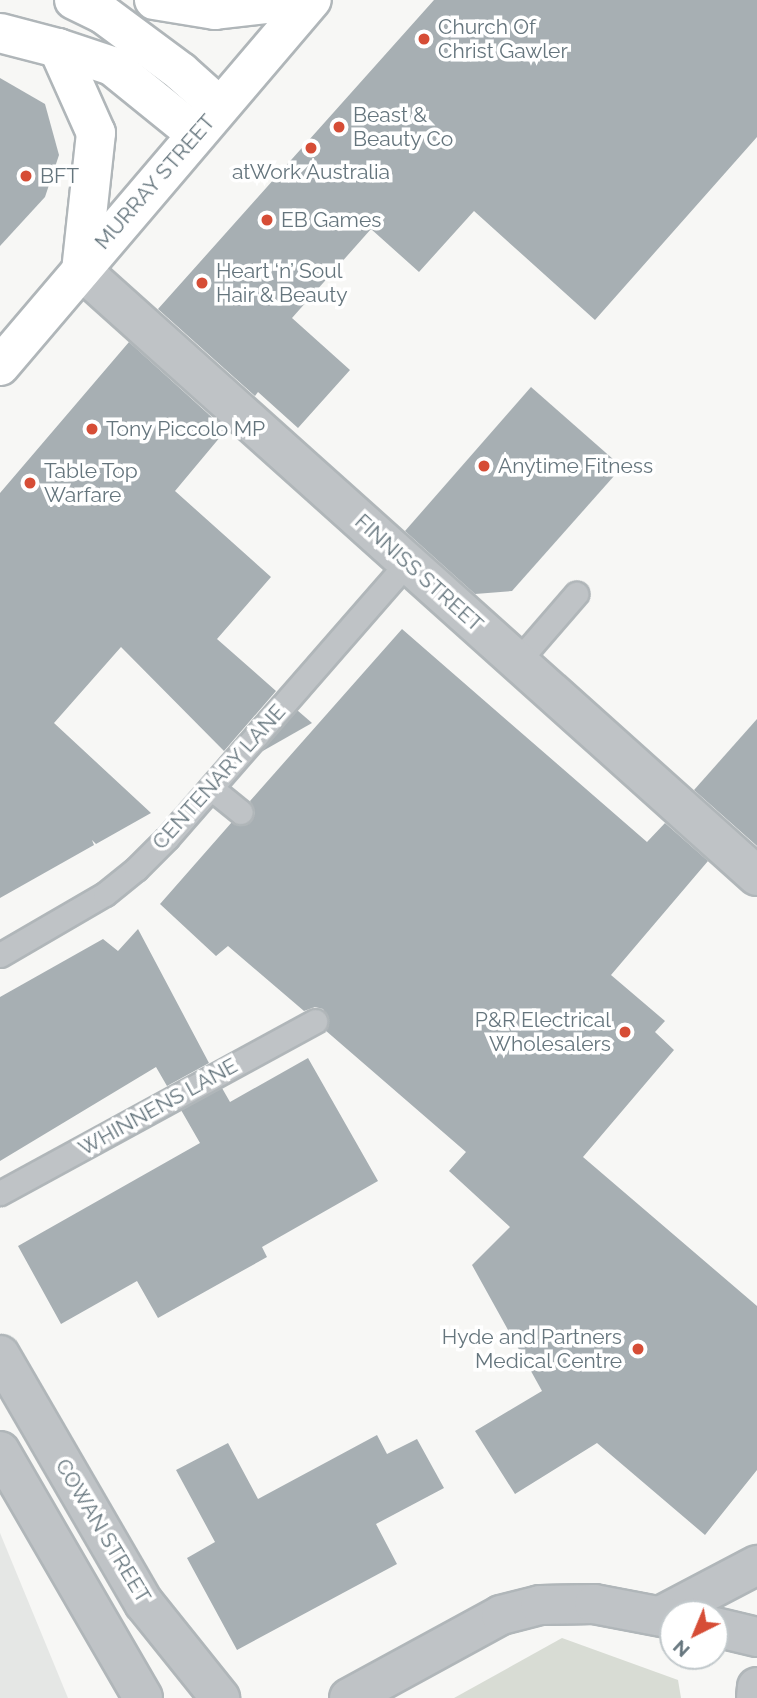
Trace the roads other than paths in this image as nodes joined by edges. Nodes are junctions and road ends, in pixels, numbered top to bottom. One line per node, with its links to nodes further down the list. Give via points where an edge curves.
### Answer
1 (74, 0): 7 (main road, via 103,15 181,72)
2 (154, 0): 3 (main road, via 215,10)
3 (302, 0)
4 (312, 0): 7 (main road, MURRAY STREET)
5 (0, 33): 6 (main road)
6 (58, 48): 7 (main road, via 112,66); 8 (main road, via 96,133)
7 (208, 121): 8 (main road, MURRAY STREET)
8 (81, 270): 9 (main road, MURRAY STREET); 10 (street, FINNISS STREET)
9 (0, 366)
10 (407, 563): 12 (street, FINNISS STREET); 13 (lane, CENTENARY LANE)
11 (576, 594): 12 (lane)
12 (518, 661): 15 (street, FINNISS STREET)
13 (211, 788): 14 (lane); 16 (lane, CENTENARY LANE, via 167,838 105,894)
14 (241, 812)
15 (757, 876)
16 (0, 955)
17 (315, 1021): 18 (lane, WHINNENS LANE)
18 (0, 1193)
19 (0, 1355): 28 (street, COWAN STREET, via 144,1602)
20 (0, 1451): 27 (street)
21 (757, 1565): 22 (street)
22 (698, 1600)
23 (659, 1616): 29 (street, via 594,1604 540,1605 501,1615)
24 (729, 1630): 25 (street)
25 (757, 1637)
26 (757, 1687): 30 (street)
27 (143, 1698)
28 (219, 1698)
29 (349, 1698)
30 (756, 1698)

